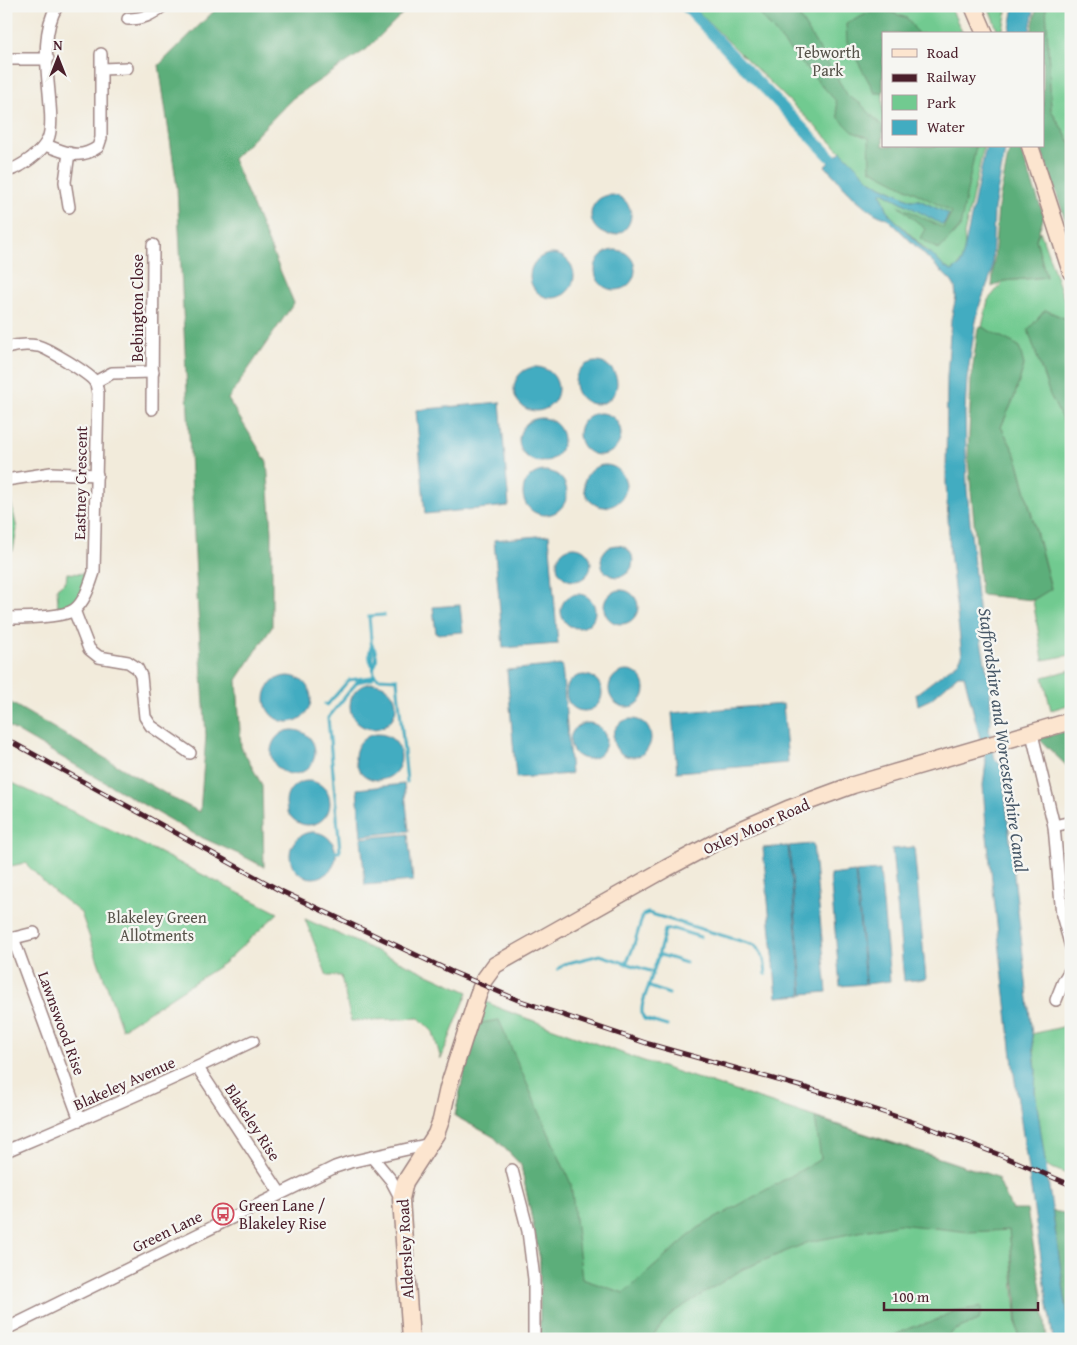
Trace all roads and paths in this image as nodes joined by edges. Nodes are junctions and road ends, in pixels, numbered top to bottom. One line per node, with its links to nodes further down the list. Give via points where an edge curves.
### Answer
1 (57, 6): 8 (street, via 50,22)
2 (163, 6): 4 (street, via 153,14)
3 (974, 6): 5 (street)
4 (134, 15)
5 (984, 32)
6 (101, 54): 10 (street)
7 (6, 59): 8 (street)
8 (48, 59): 11 (street, via 51,122)
9 (127, 68): 10 (street)
10 (102, 69): 13 (street, via 101,138 98,147 84,155)
11 (45, 145): 13 (street); 14 (street, via 22,165)
12 (1031, 148): 17 (street)
13 (69, 153): 15 (street, via 65,182)
14 (6, 171)
15 (69, 207)
16 (153, 245): 19 (street, Bebington Close)
17 (1071, 272)
18 (6, 348): 20 (street, via 38,346)
19 (153, 372): 20 (street, Bebington Close, via 112,374); 21 (street, Bebington Close)
20 (95, 382): 22 (street, Eastney Crescent, via 98,393)
21 (152, 409)
22 (97, 475): 23 (street, via 51,473); 24 (street, Eastney Crescent, via 94,572 86,595)
23 (6, 480)
24 (74, 610): 25 (street, via 29,618); 28 (street, via 89,648 99,658 128,662 138,668 145,717 151,726)
25 (6, 618)
26 (1071, 721): 27 (street, Oxley Moor Road)
27 (1032, 734): 30 (street); 35 (street, Oxley Moor Road, via 853,785 731,834 506,958 488,974)
28 (190, 752)
29 (1071, 824): 30 (street)
30 (1054, 826): 33 (street, via 1062,915)
31 (34, 932): 32 (street)
32 (10, 939): 39 (street, Lawnswood Rise)
33 (1071, 947)
34 (1071, 969): 36 (street, via 1059,981)
35 (478, 995): 40 (street, Aldersley Road, via 448,1088 442,1120)
36 (1056, 1000)
37 (252, 1041): 38 (street, Blakeley Avenue)
38 (198, 1068): 39 (street, Blakeley Avenue); 44 (street, Blakeley Rise)
39 (80, 1120): 41 (street, Blakeley Avenue)
40 (430, 1144): 42 (street, Green Lane); 45 (street, Aldersley Road, via 405,1182)
41 (6, 1150)
42 (372, 1157): 44 (street, Green Lane, via 335,1167); 45 (street, via 391,1180)
43 (512, 1170): 48 (street, via 528,1231 534,1279)
44 (280, 1193): 46 (street, Green Lane)
45 (401, 1199): 47 (street, Aldersley Road)
46 (6, 1329)
47 (407, 1337)
48 (534, 1339)

